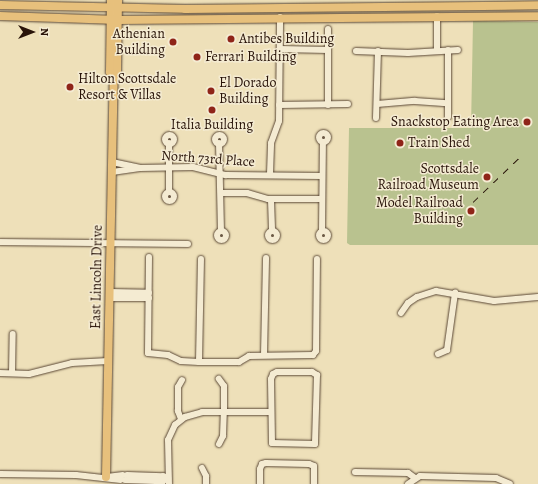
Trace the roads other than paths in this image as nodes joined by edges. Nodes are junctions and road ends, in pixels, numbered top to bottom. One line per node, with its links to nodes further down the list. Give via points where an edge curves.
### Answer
1 (111, 0): 10 (main road, East Lincoln Drive)
2 (118, 0): 10 (main road, East Lincoln Drive)
3 (0, 5): 10 (main road)
4 (538, 5): 6 (main road)
5 (396, 6): 6 (main road); 8 (main road); 12 (main road, via 407,11 428,10)
6 (484, 6): 12 (main road, via 469,10 445,10)
7 (254, 7): 8 (main road); 9 (main road); 14 (main road)
8 (323, 7): 14 (main road, via 310,11 288,12)
9 (212, 8): 10 (main road); 15 (main road)
10 (114, 9): 16 (main road, East Lincoln Drive)
11 (0, 16): 16 (main road)
12 (437, 16): 13 (main road); 14 (main road); 24 (street)
13 (538, 16)
14 (280, 17): 15 (main road); 18 (street)
15 (212, 18): 16 (main road)
16 (114, 19): 35 (main road, East Lincoln Drive, via 117,72 114,77)
17 (328, 29): 19 (street)
18 (280, 49): 19 (street); 28 (street)
19 (328, 50): 29 (street)
20 (448, 50): 21 (street); 24 (street); 25 (street)
21 (458, 50)
22 (356, 51): 23 (street)
23 (378, 51): 24 (street, via 408,54); 27 (street)
24 (437, 51)
25 (447, 103): 27 (street, via 415,101); 30 (street)
26 (348, 104): 29 (street)
27 (376, 104): 31 (street)
28 (279, 105): 29 (street); 40 (street, via 279,121 270,148)
29 (328, 105)
30 (448, 116)
31 (376, 118)
32 (323, 142): 41 (street)
33 (169, 143): 37 (street)
34 (219, 143): 39 (street)
35 (112, 162): 36 (street, North 73rd Place); 38 (main road, East Lincoln Drive)
36 (140, 168): 37 (street, North 73rd Place); 38 (street, North 73rd Place)
37 (169, 168): 39 (street, North 73rd Place, via 193,167); 42 (street)
38 (112, 172): 50 (main road, East Lincoln Drive)
39 (220, 174): 40 (street, North 73rd Place); 43 (street)
40 (270, 174): 41 (street, North 73rd Place)
41 (322, 176): 44 (street)
42 (169, 191)
43 (221, 194): 45 (street, via 247,193); 46 (street)
44 (322, 199): 45 (street); 48 (street)
45 (272, 200): 47 (street)
46 (221, 231)
47 (272, 231)
48 (322, 231)
49 (0, 242): 50 (street)
50 (110, 244): 51 (street); 57 (main road, East Lincoln Drive)
51 (188, 244)
52 (149, 257): 58 (street)
53 (266, 258): 63 (street)
54 (201, 259): 65 (street)
55 (318, 259): 63 (street, via 316,351 313,355)
56 (454, 293): 59 (street, via 499,301); 60 (street, via 436,291 417,297 408,303); 62 (street, via 447,350)
57 (110, 295): 58 (street); 64 (main road, East Lincoln Drive)
58 (149, 296): 65 (street, via 148,353 168,355 181,362)
59 (538, 297)
60 (401, 313)
61 (13, 334): 67 (street)
62 (438, 354)
63 (264, 355): 65 (street, via 249,356 239,362)
64 (108, 361): 67 (street, via 77,362 38,373); 77 (main road, East Lincoln Drive)
65 (199, 362)
66 (0, 373): 67 (street)
67 (12, 374)
68 (219, 379): 70 (street, via 224,386)
69 (182, 380): 72 (street, via 178,387 178,411)
70 (224, 412): 71 (street); 72 (street, via 198,412); 73 (street, via 223,436)
71 (271, 412): 71 (street, via 272,444 315,444 317,375 312,372 272,374)
72 (181, 419): 80 (street, via 172,428 168,440)
73 (219, 444)
74 (202, 468): 81 (street)
75 (355, 472): 78 (street, via 408,472)
76 (0, 474): 77 (street)
77 (106, 477): 79 (street)
78 (415, 478): 84 (street); 85 (street, via 496,478)
79 (137, 480): 80 (street, via 163,476)
80 (168, 481)
81 (206, 484)
82 (260, 484): 83 (street, via 262,464 314,466)
83 (314, 484)
84 (408, 484)
85 (510, 484)

